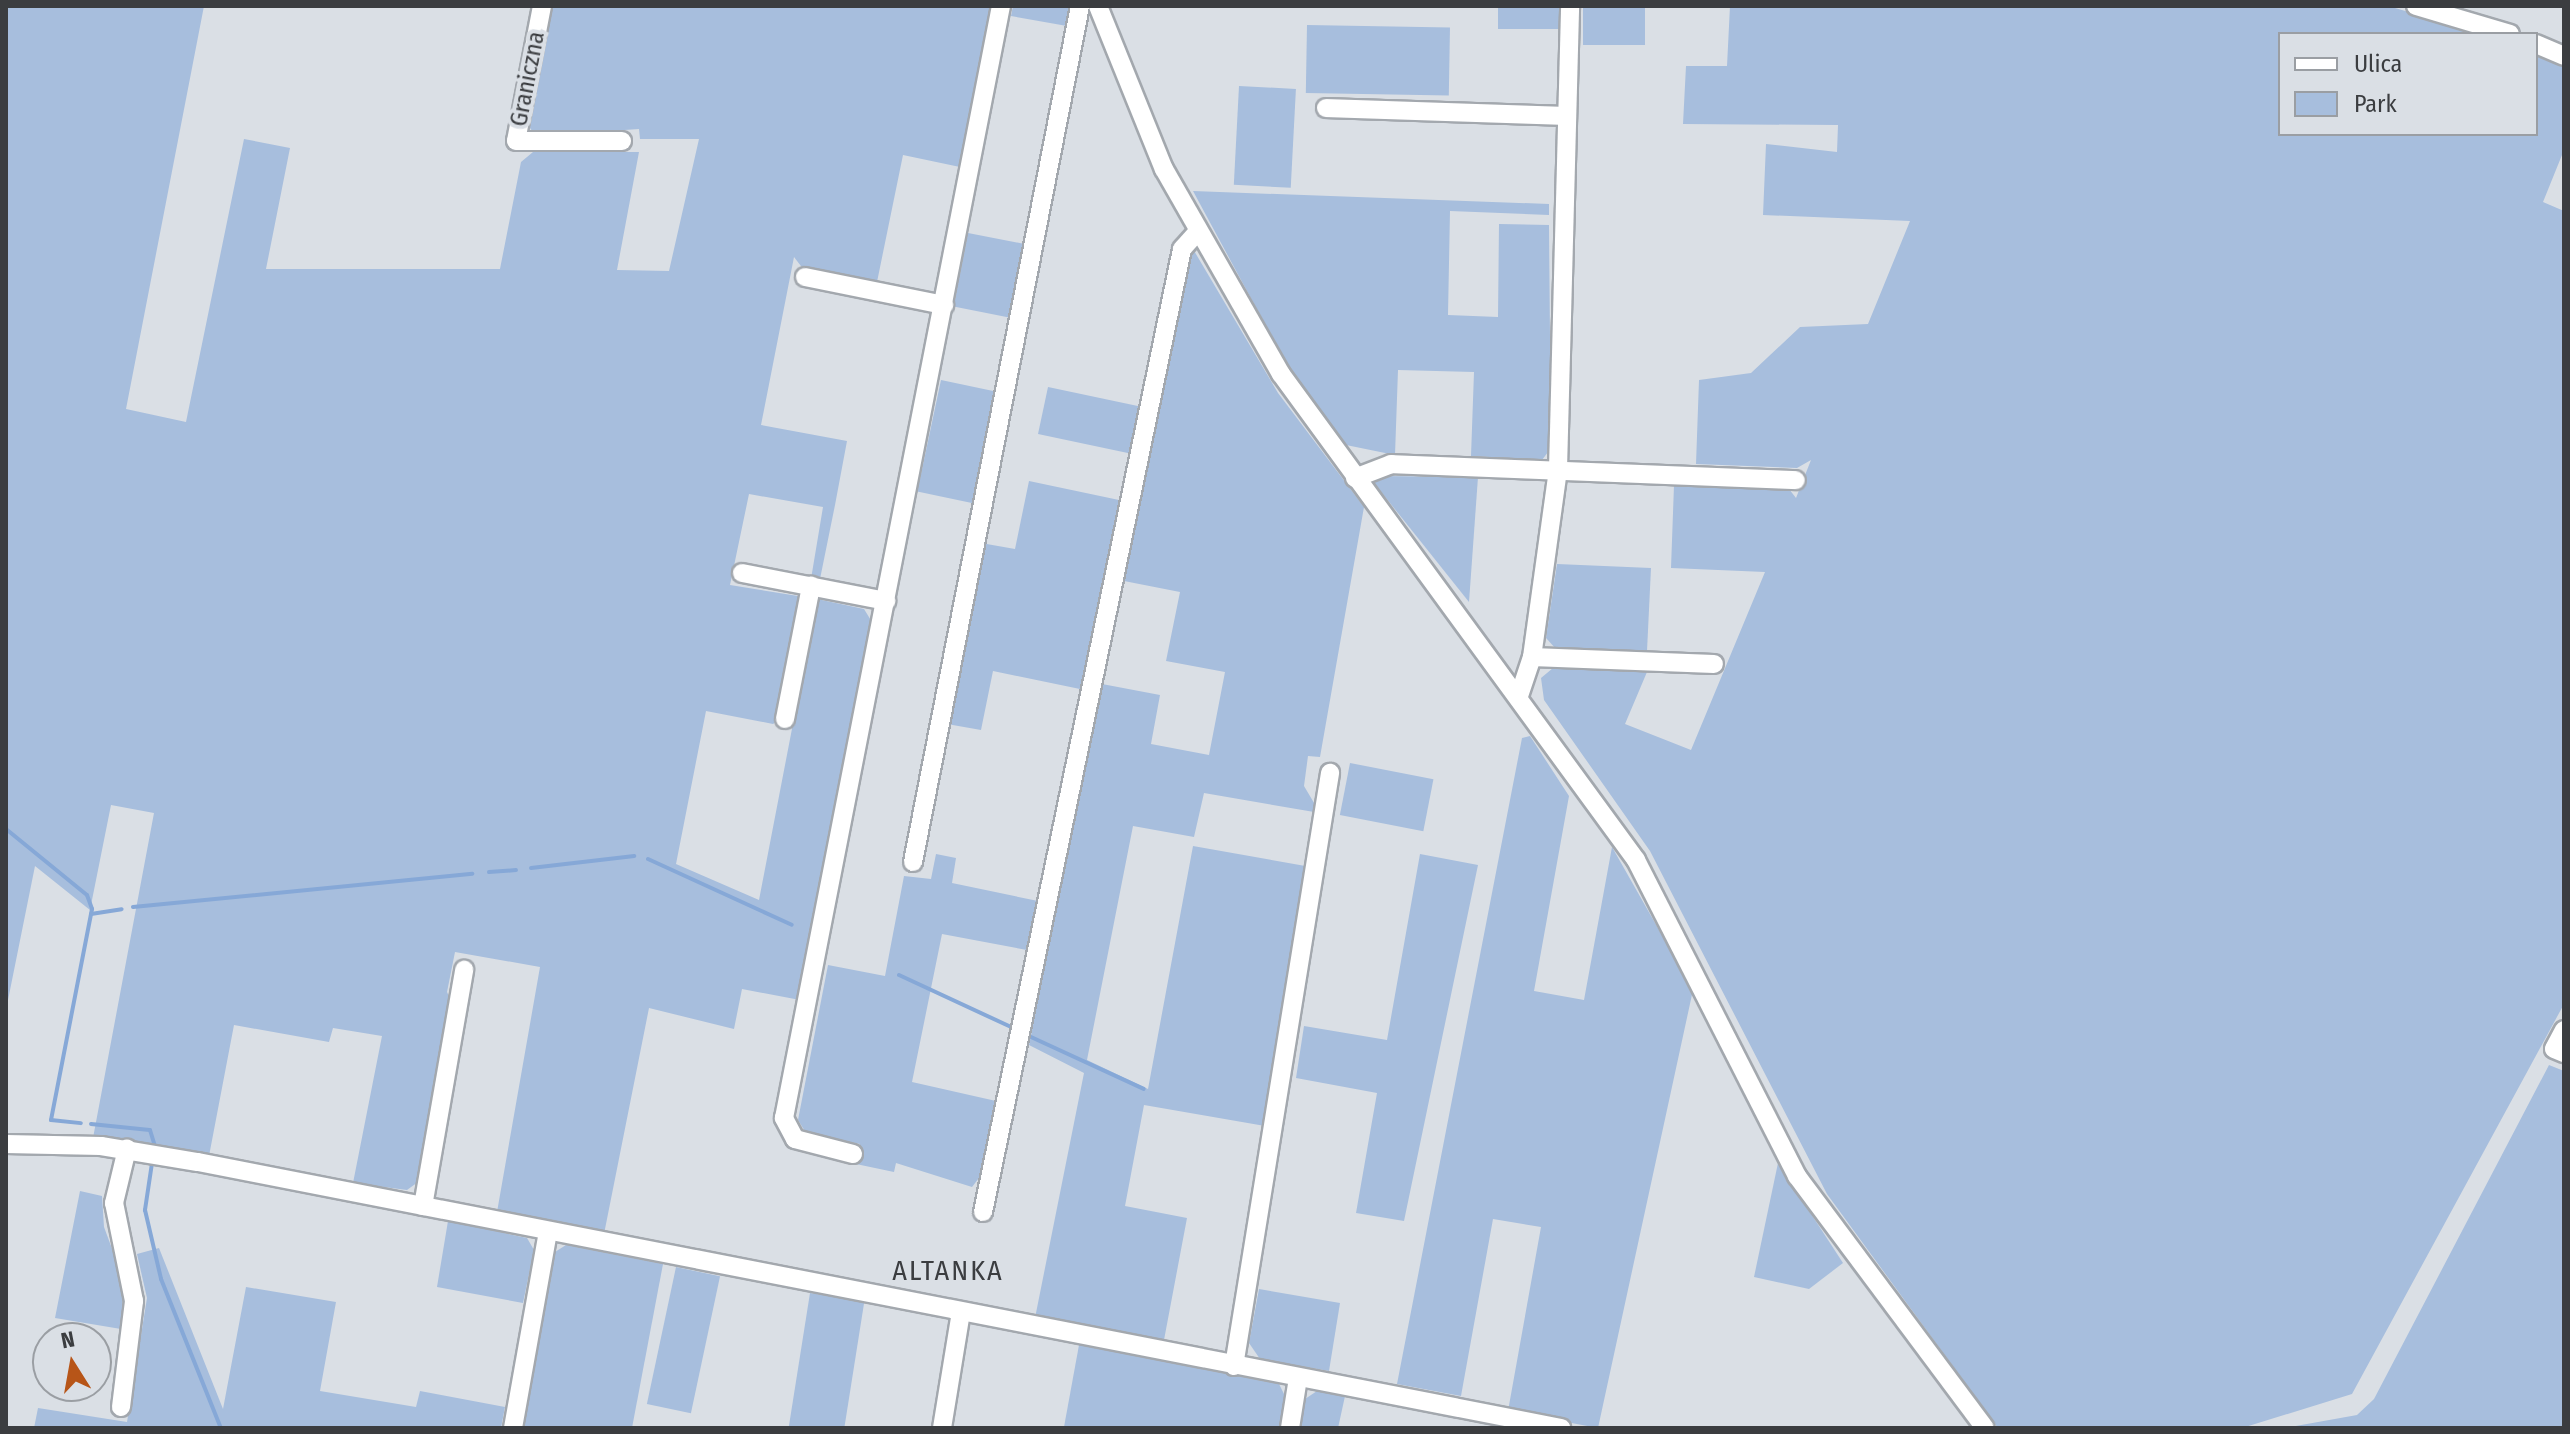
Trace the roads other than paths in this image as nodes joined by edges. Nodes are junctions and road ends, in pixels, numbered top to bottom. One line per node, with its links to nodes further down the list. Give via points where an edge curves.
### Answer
1 (542, 6): 12 (street, Graniczna, via 516,141)
2 (1001, 6): 15 (street)
3 (1080, 6): 27 (street)
4 (1098, 6): 13 (street, via 1154,147)
5 (1570, 6): 11 (street)
6 (2416, 6): 7 (street)
7 (2504, 32)
8 (2538, 45): 9 (street)
9 (2564, 56)
10 (1326, 108): 11 (street)
11 (1566, 116): 16 (street)
12 (622, 141)
13 (1198, 231): 17 (street, via 1281,374); 35 (street, via 1182,249)
14 (805, 277): 15 (street)
15 (944, 305): 21 (street)
16 (1558, 469): 17 (street, via 1391,464); 18 (street); 22 (street)
17 (1355, 478): 24 (street)
18 (1796, 480)
19 (742, 573): 20 (street)
20 (811, 586): 21 (street); 25 (street)
21 (886, 601): 33 (street, via 784,1118 795,1139)
22 (1532, 657): 23 (street); 24 (street)
23 (1714, 664)
24 (1519, 696): 45 (street, via 1636,860 1797,1176)
25 (785, 719)
26 (1330, 773): 38 (street)
27 (913, 862)
28 (464, 970): 34 (street)
29 (2564, 1030): 30 (street)
30 (2559, 1051)
31 (6, 1144): 32 (street)
32 (127, 1149): 34 (street); 40 (street, via 114,1203 134,1301)
33 (853, 1154)
34 (423, 1206): 36 (street)
35 (983, 1212)
36 (548, 1231): 37 (street); 41 (street)
37 (961, 1312): 38 (street); 42 (street)
38 (1234, 1366): 39 (street)
39 (1298, 1378): 43 (street); 44 (street)
40 (121, 1407)
41 (513, 1428)
42 (942, 1428)
43 (1290, 1428)
44 (1561, 1428)
45 (1985, 1428)

